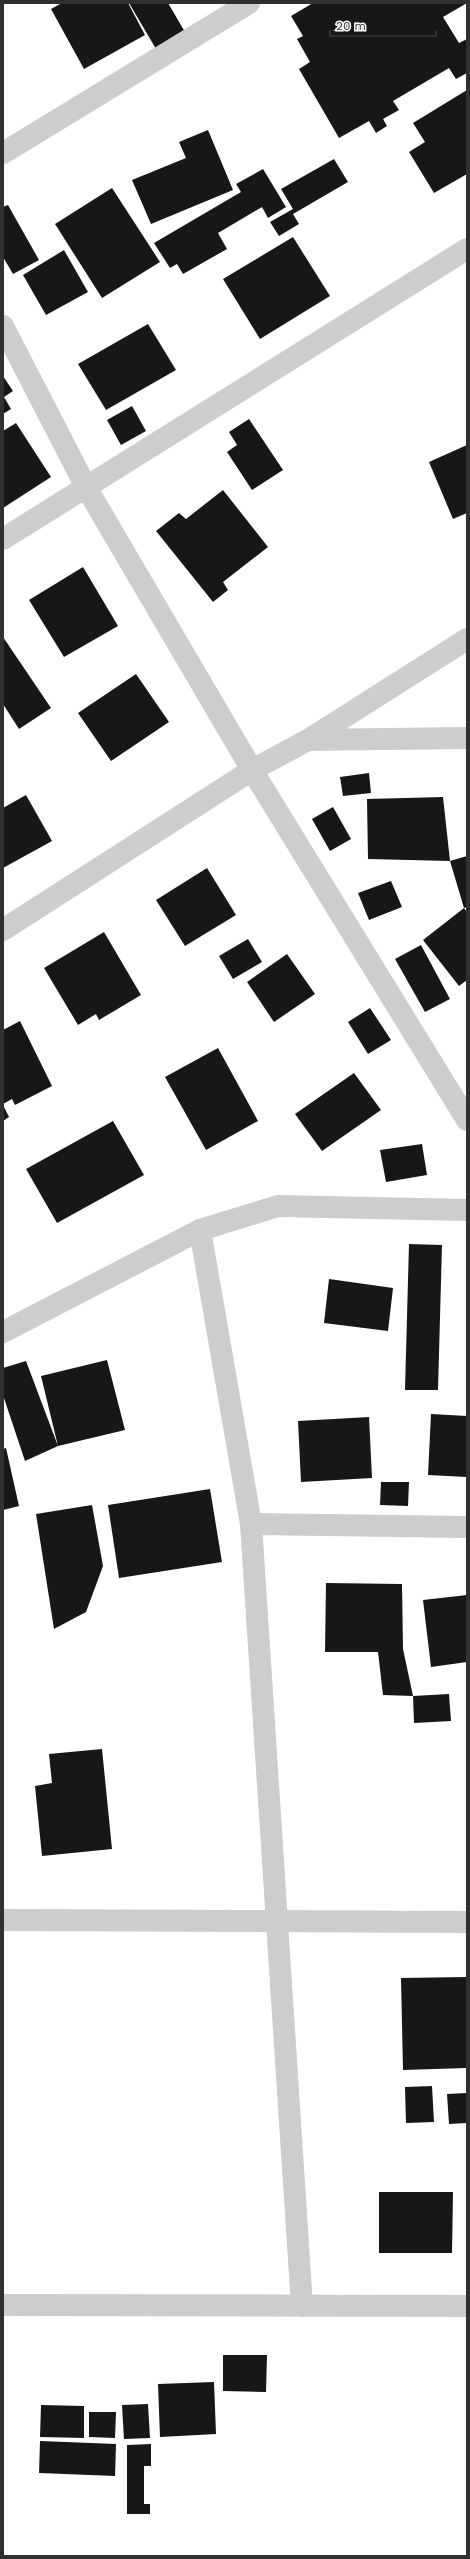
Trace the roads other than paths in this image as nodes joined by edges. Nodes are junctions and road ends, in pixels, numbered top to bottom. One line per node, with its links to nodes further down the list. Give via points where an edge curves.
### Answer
1 (249, 3): 2 (street)
2 (3, 153)
3 (467, 249): 5 (street)
4 (3, 326): 5 (street)
5 (86, 488): 6 (street); 10 (street)
6 (3, 539)
7 (467, 639): 9 (street)
8 (467, 738): 9 (street)
9 (308, 740): 10 (street)
10 (252, 770): 11 (street); 12 (street)
11 (3, 930)
12 (467, 1120)
13 (467, 1210): 14 (street, via 278,1206)
14 (200, 1230): 15 (street); 16 (street)
15 (3, 1332)
16 (251, 1524): 17 (street); 19 (street)
17 (467, 1527)
18 (3, 1920): 19 (street)
19 (276, 1921): 20 (street); 22 (street)
20 (467, 1922)
21 (3, 2305): 22 (street)
22 (302, 2306): 23 (street)
23 (467, 2306)

